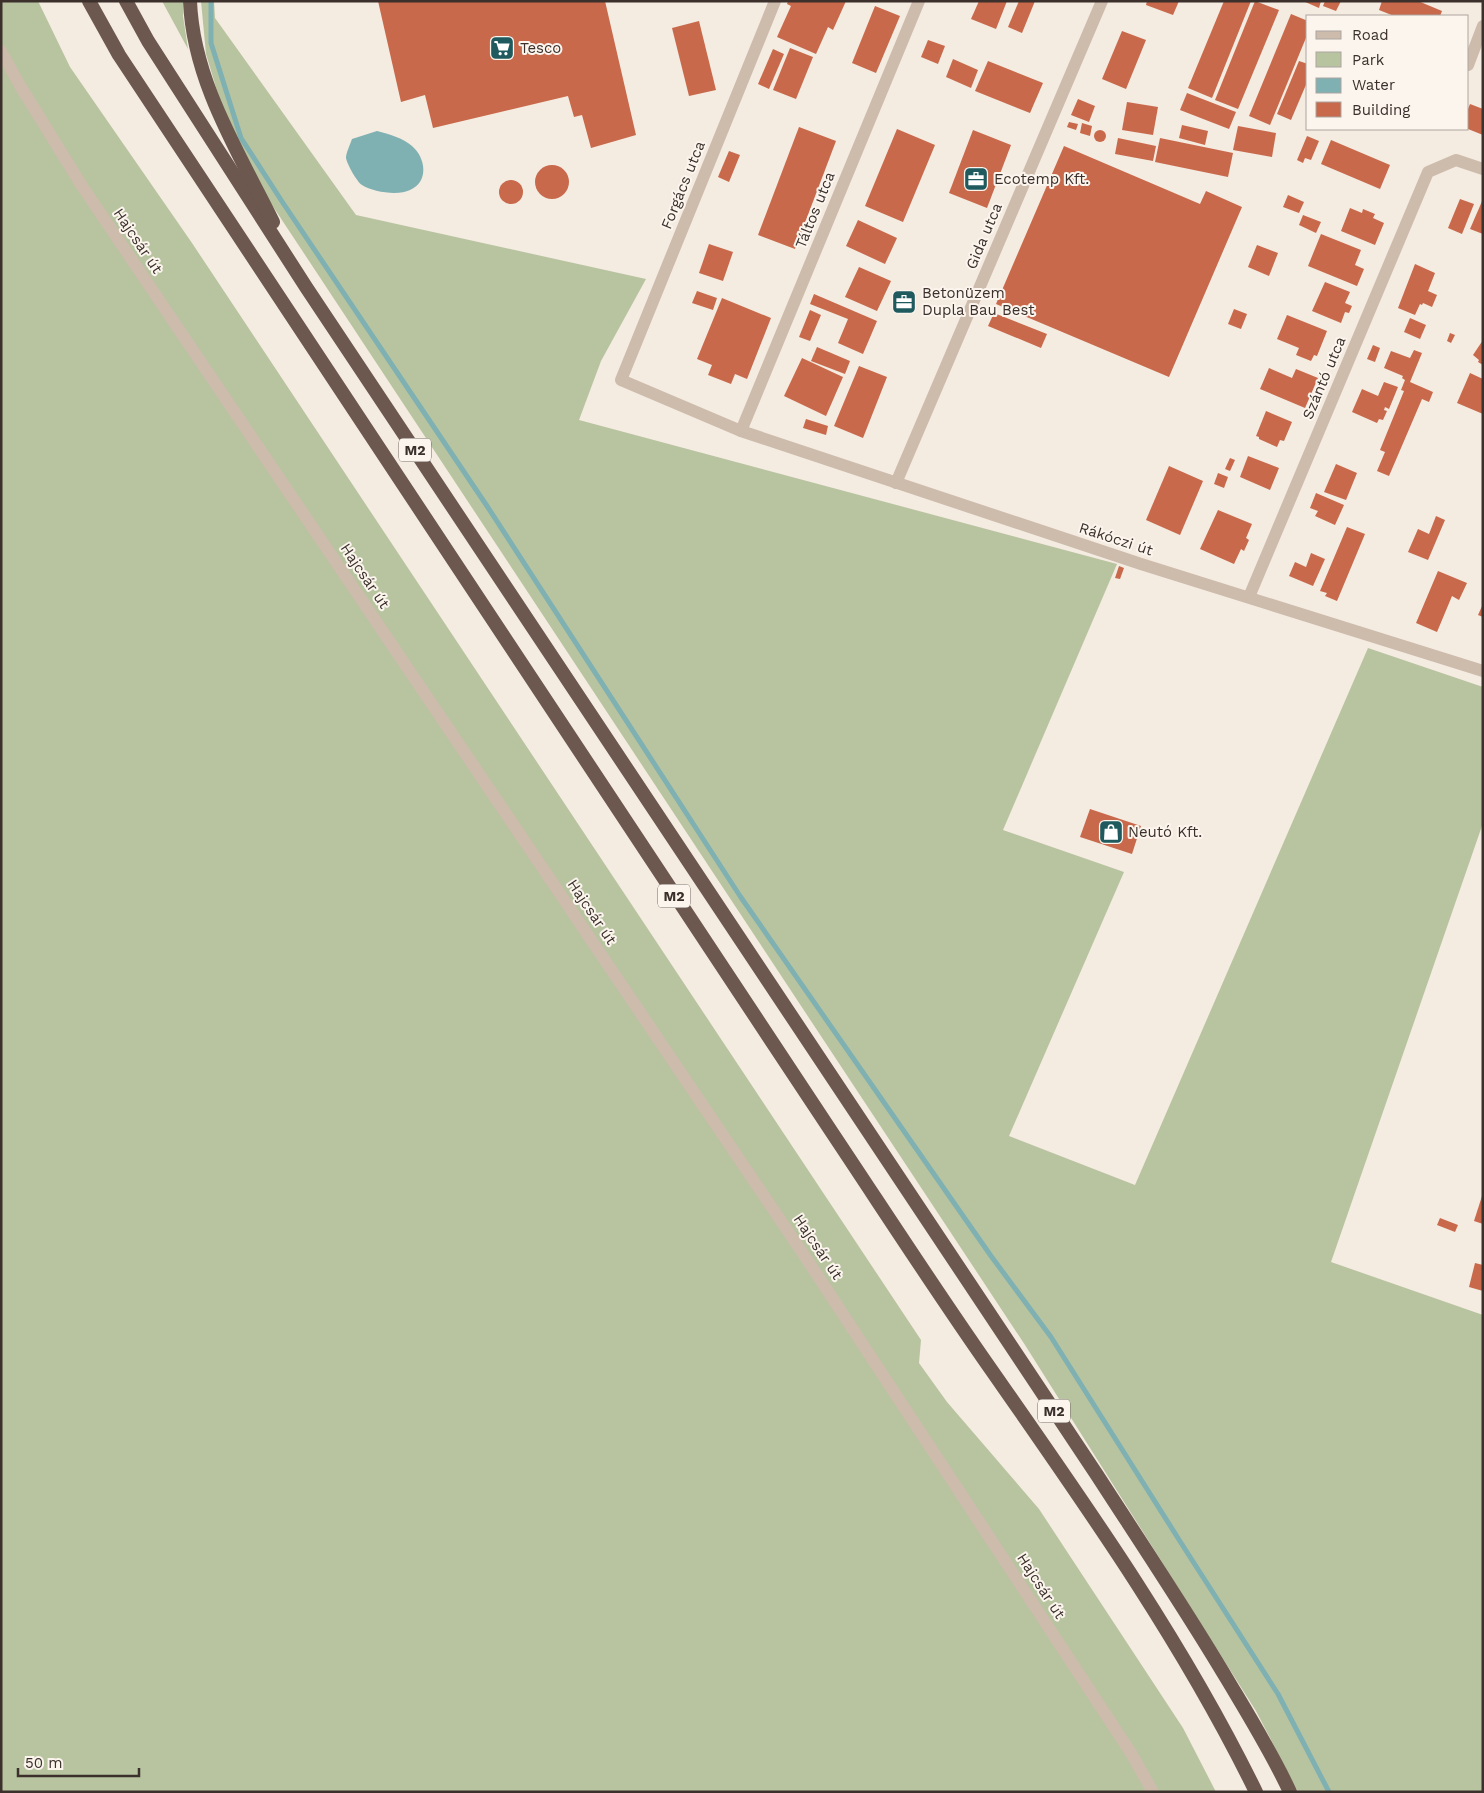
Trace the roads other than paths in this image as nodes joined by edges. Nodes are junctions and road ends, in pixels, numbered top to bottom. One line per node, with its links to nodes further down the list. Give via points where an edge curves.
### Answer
1 (89, 1): 18 (highway, M2, via 120,55 536,688 986,1363 1075,1489 1178,1649)
2 (126, 1): 11 (highway, M2, via 148,41)
3 (190, 1): 11 (highway, via 197,47 217,110)
4 (775, 1): 12 (street, Forgács utca)
5 (919, 1): 13 (street, Táltos utca)
6 (1102, 1): 14 (street, Gida utca)
7 (1483, 26): 9 (street)
8 (1, 51): 17 (street, Hajcsár út, via 82,186 803,1253 1126,1745)
9 (1469, 62)
10 (1483, 169): 15 (street, Szántó utca, via 1456,160 1428,172)
11 (306, 288): 19 (highway, M2, via 1102,1483 1200,1635)
12 (621, 380): 13 (street, Rákóczi út)
13 (741, 431): 14 (street, Rákóczi út)
14 (896, 483): 15 (street, Rákóczi út)
15 (1249, 597): 16 (street, Rákóczi út)
16 (1483, 671)
17 (1153, 1792)
18 (1256, 1792)
19 (1290, 1792)

